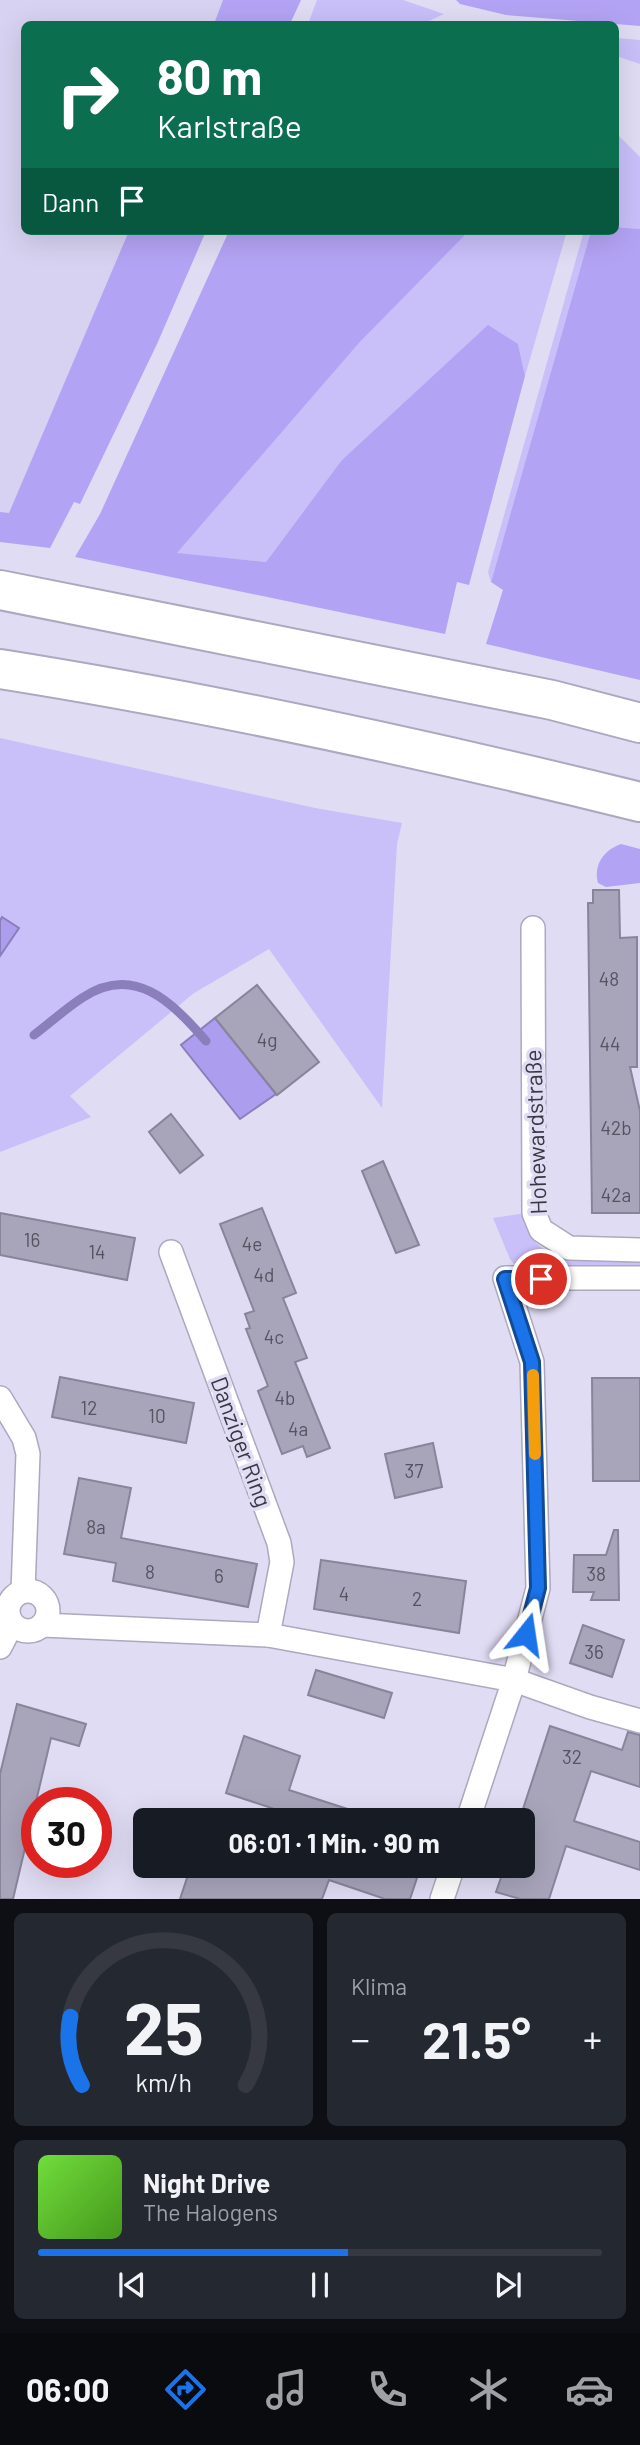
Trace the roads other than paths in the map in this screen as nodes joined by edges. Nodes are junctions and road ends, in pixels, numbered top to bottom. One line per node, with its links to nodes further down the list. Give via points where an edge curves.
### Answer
1 (0, 590): 3 (highway, via 525,695)
2 (0, 669): 4 (highway, via 288,722)
3 (640, 723)
4 (640, 802)
5 (533, 928): 6 (street, Hohewardstraße, via 534,1213 541,1230 569,1248)
6 (640, 1250)
7 (171, 1252): 13 (street, Danziger Ring, via 279,1543 282,1562)
8 (640, 1278): 15 (street, via 505,1279 532,1362 537,1524 538,1588)
9 (0, 1398): 10 (street, via 24,1437 28,1454)
10 (23, 1591): 11 (street, via 9,1604); 12 (street, via 36,1592 46,1600 48,1613)
11 (12, 1623): 12 (street, via 30,1631); 14 (street)
12 (42, 1625): 13 (street)
13 (268, 1635): 15 (street)
14 (0, 1647)
15 (514, 1680): 16 (street); 17 (street)
16 (640, 1721)
17 (472, 1808)
18 (449, 1878): 19 (street)
19 (442, 1899)

